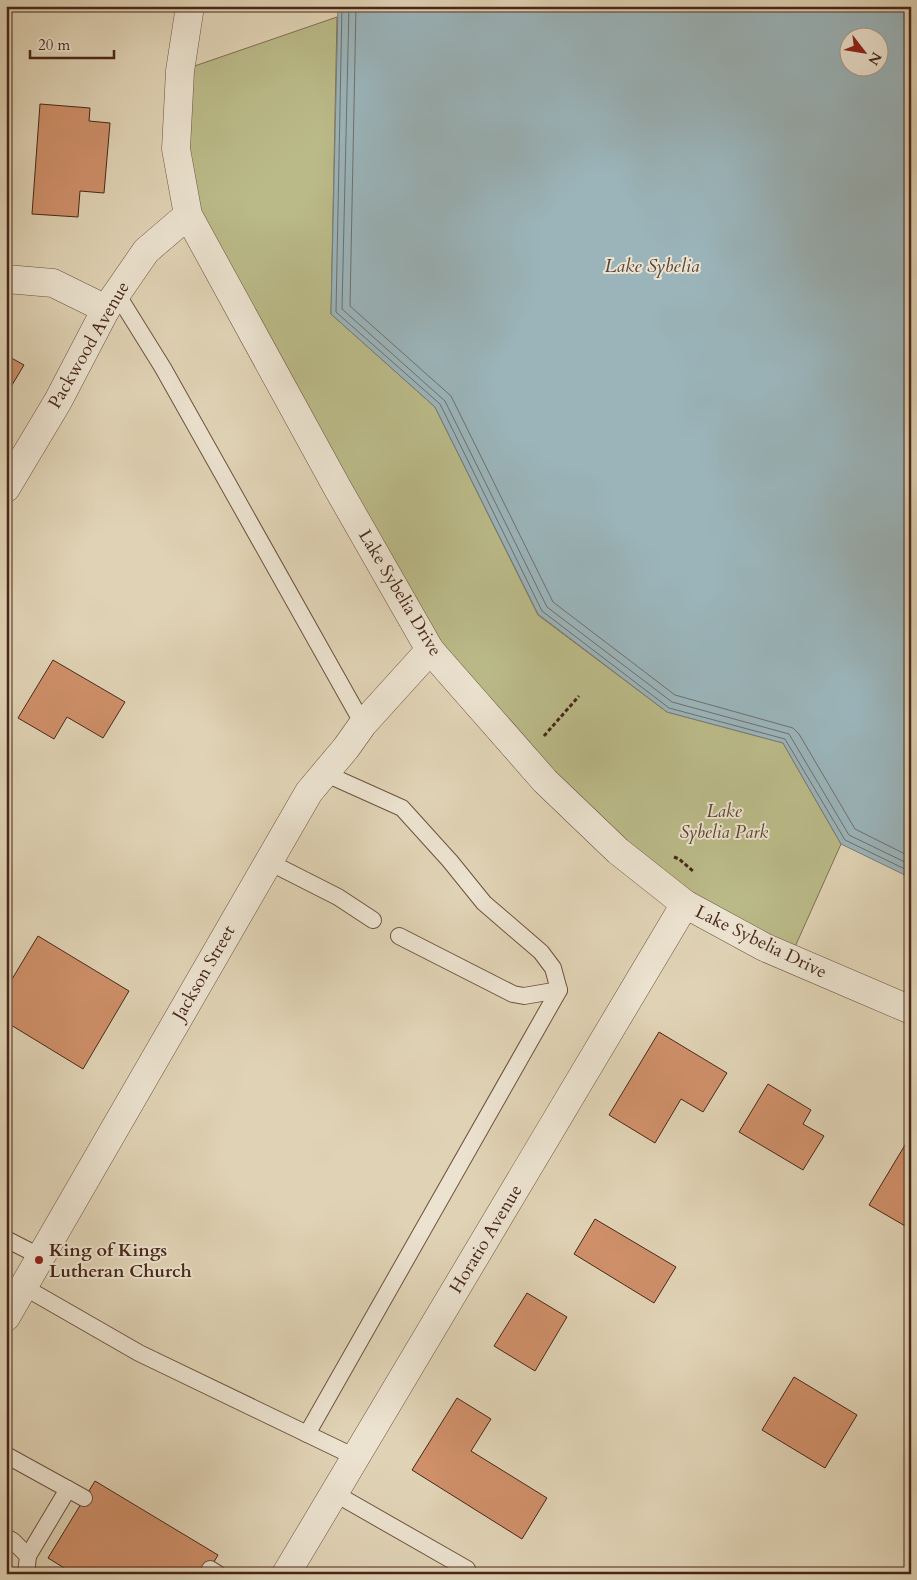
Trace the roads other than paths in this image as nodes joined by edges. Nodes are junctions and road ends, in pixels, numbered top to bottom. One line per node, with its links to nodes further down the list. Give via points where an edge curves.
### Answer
1 (190, 6): 2 (street, Lake Sybelia Drive, via 180,72 176,149)
2 (188, 215): 4 (street, Packwood Avenue, via 146,251); 6 (street, Lake Sybelia Drive)
3 (6, 279): 4 (street, via 53,283)
4 (111, 302): 5 (street, Packwood Avenue); 7 (lane, via 163,368)
5 (6, 488)
6 (430, 650): 7 (street, Jackson Street); 10 (street, Lake Sybelia Drive, via 545,781 618,851)
7 (363, 724): 8 (street, Jackson Street)
8 (324, 773): 9 (street, Jackson Street, via 309,792); 13 (lane, via 402,808 484,903 541,952 554,968)
9 (269, 862): 11 (lane, via 338,897); 16 (street, Jackson Street)
10 (685, 904): 14 (street, Lake Sybelia Drive, via 764,947); 21 (street, Horatio Avenue)
11 (373, 920)
12 (399, 936): 13 (lane, via 513,994 524,996)
13 (559, 990): 19 (lane)
14 (911, 1010)
15 (6, 1239): 16 (lane)
16 (41, 1257): 17 (street, Jackson Street)
17 (24, 1287): 18 (street, Jackson Street); 19 (lane, via 139,1353)
18 (6, 1317)
19 (307, 1434): 21 (lane)
20 (6, 1455): 22 (lane)
21 (355, 1457): 23 (street, Horatio Avenue)
22 (68, 1489): 24 (lane); 26 (lane)
23 (334, 1493): 27 (street, Horatio Avenue); 29 (lane, via 467,1569)
24 (84, 1498)
25 (6, 1537): 26 (lane)
26 (28, 1556): 28 (lane)
27 (293, 1571)
28 (26, 1574)
29 (469, 1574)

